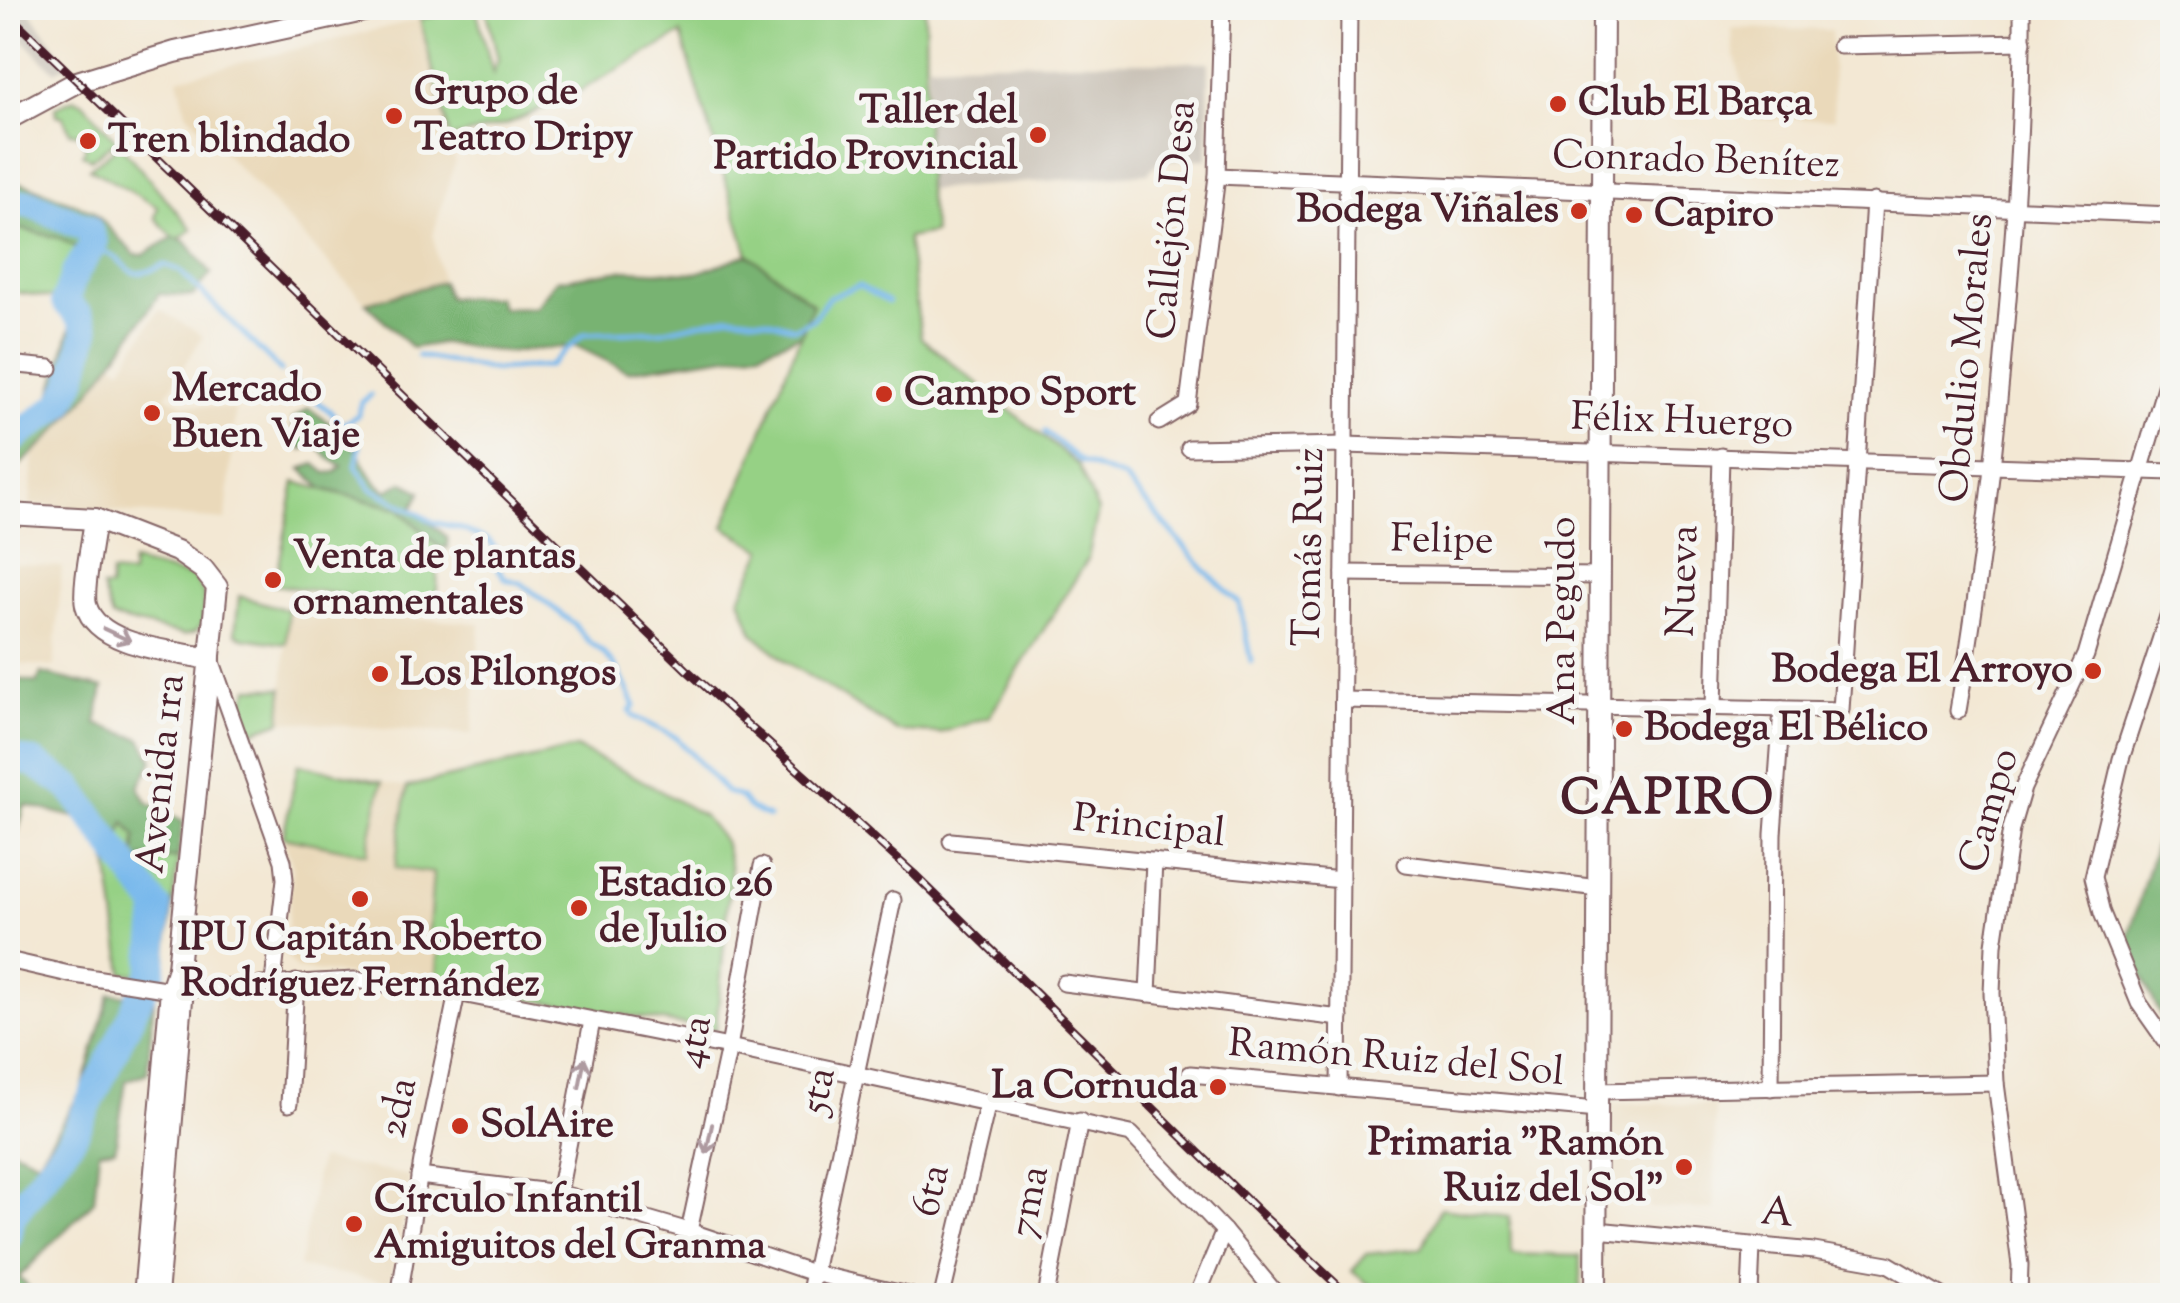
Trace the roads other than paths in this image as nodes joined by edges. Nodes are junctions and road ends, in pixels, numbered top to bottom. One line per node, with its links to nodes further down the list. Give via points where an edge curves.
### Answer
1 (376, 8): 6 (main road)
2 (1222, 8): 10 (street, Callejón Desa)
3 (1349, 8): 11 (street, Tomás Ruiz)
4 (1603, 8): 12 (main road, Ana Pegudo)
5 (2022, 8): 7 (street, Obdulio Morales)
6 (325, 13): 9 (main road, via 77,82)
7 (2023, 42): 8 (street); 14 (street, Obdulio Morales)
8 (1840, 46)
9 (8, 119)
10 (1217, 176): 11 (street, Conrado Benítez); 19 (street, Callejón Desa, via 1188,404)
11 (1347, 180): 12 (street, Conrado Benítez); 20 (street, Tomás Ruiz)
12 (1600, 192): 13 (street, Conrado Benítez); 22 (main road, Ana Pegudo)
13 (1874, 201): 14 (street, Conrado Benítez); 24 (street)
14 (2016, 206): 15 (street, Conrado Benítez); 25 (street, Obdulio Morales)
15 (2172, 214)
16 (8, 364): 18 (street)
17 (2172, 364): 26 (street, Campo)
18 (50, 368)
19 (1159, 422)
20 (1345, 445): 21 (street, Félix Huergo); 22 (street, Félix Huergo); 30 (street, Tomás Ruiz)
21 (1189, 448)
22 (1599, 453): 23 (street, Félix Huergo); 31 (main road, Ana Pegudo)
23 (1721, 456): 24 (street, Félix Huergo); 36 (street, Nueva)
24 (1858, 461): 25 (street, Félix Huergo); 37 (street, via 1840,710)
25 (1994, 465): 26 (street, Félix Huergo); 38 (street, Obdulio Morales)
26 (2139, 470): 27 (street, Félix Huergo); 59 (street, Campo, via 2086,655 2023,788 2011,829 1994,944)
27 (2172, 472)
28 (8, 514): 29 (main road)
29 (95, 519): 33 (main road, Avenida 1ra, via 177,551 203,569 217,587); 33 (main road, one-way to 33, via 86,604 96,624 118,639)
30 (1344, 573): 31 (street, Felipe); 34 (street, Tomás Ruiz)
31 (1599, 576): 35 (main road, Ana Pegudo)
32 (2172, 604): 56 (street, via 2121,760 2093,877 2139,1002)
33 (210, 659): 47 (street, via 283,860); 49 (main road, Avenida 1ra)
34 (1342, 700): 35 (street); 43 (street, Tomás Ruiz)
35 (1598, 705): 36 (street); 44 (main road, Ana Pegudo)
36 (1714, 708): 37 (street)
37 (1782, 709): 61 (street, via 1772,834)
38 (1958, 711)
39 (951, 841): 40 (street, Principal)
40 (1154, 861): 43 (street, Principal); 52 (street)
41 (1406, 864): 44 (street)
42 (762, 866): 55 (street, 4ta)
43 (1341, 880): 53 (street, Tomás Ruiz)
44 (1598, 888): 62 (main road, Ana Pegudo)
45 (893, 900): 58 (street, 5ta)
46 (8, 960): 49 (street, via 119,982)
47 (273, 982): 48 (street); 49 (street)
48 (296, 982): 51 (street, via 354,980); 64 (street)
49 (173, 983): 73 (main road, Avenida 1ra); 76 (main road, Avenida 1ra)
50 (1064, 983): 52 (street)
51 (457, 992): 54 (street); 66 (street, 2da)
52 (1148, 994): 53 (street)
53 (1340, 1018): 60 (street, Tomás Ruiz)
54 (592, 1021): 55 (street); 67 (street, one-way to 54)
55 (729, 1047): 58 (street); 69 (street, 4ta, one-way to 69)
56 (2172, 1050)
57 (1190, 1074): 60 (street, Ramón Ruiz del Sol)
58 (857, 1075): 63 (street); 75 (street, 5ta)
59 (1996, 1083): 61 (street, Ramón Ruiz del Sol); 89 (street, Campo)
60 (1339, 1088): 62 (street, Ramón Ruiz del Sol)
61 (1771, 1088): 62 (street, Ramón Ruiz del Sol)
62 (1597, 1100): 68 (main road, Ana Pegudo)
63 (988, 1102): 65 (street); 82 (street, 6ta)
64 (289, 1104)
65 (1080, 1121): 70 (street, via 1131,1134); 83 (street, 7ma)
66 (419, 1176): 67 (street); 79 (street, 2da)
67 (559, 1194): 69 (street)
68 (1597, 1230): 71 (street, A); 86 (main road, Ana Pegudo)
69 (689, 1231): 75 (street)
70 (1224, 1232): 72 (street); 74 (street)
71 (1752, 1246): 87 (street); 88 (street, A, via 1888,1264)
72 (1240, 1250): 74 (street); 85 (street)
73 (159, 1260): 77 (main road, Avenida 1ra); 78 (main road)
74 (1210, 1265): 84 (street)
75 (813, 1273): 80 (street, 5ta); 81 (street)
76 (144, 1296)
77 (157, 1296)
78 (168, 1296)
79 (399, 1296)
80 (809, 1296)
81 (912, 1296)
82 (942, 1296)
83 (1046, 1296)
84 (1197, 1296)
85 (1278, 1296)
86 (1596, 1296)
87 (1750, 1296)
88 (1942, 1296)
89 (2019, 1296)

